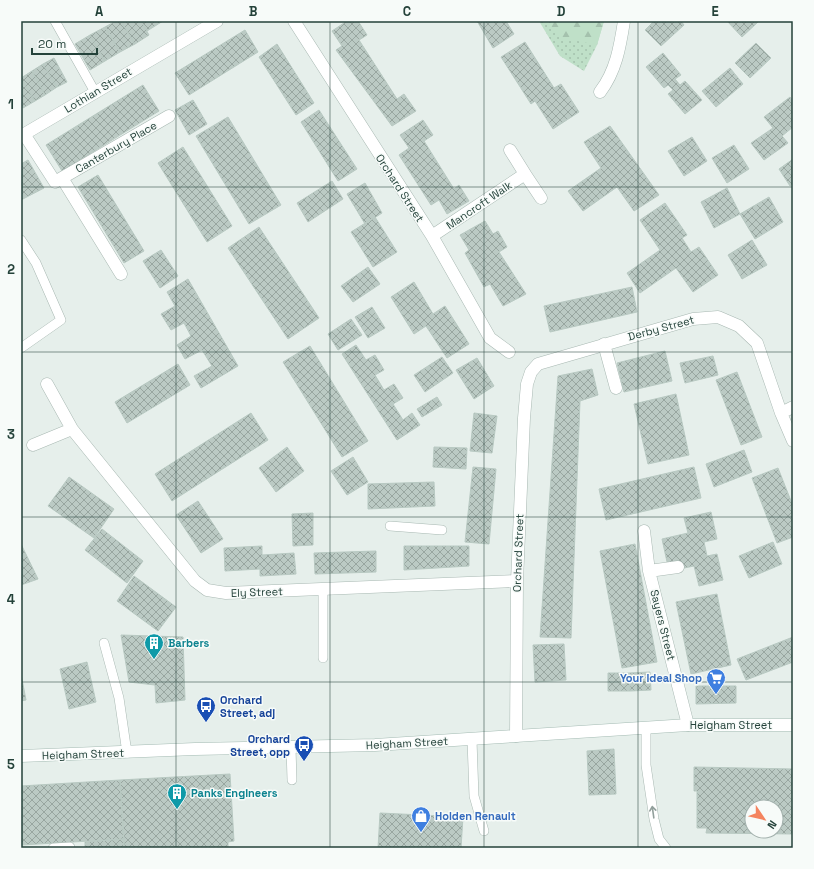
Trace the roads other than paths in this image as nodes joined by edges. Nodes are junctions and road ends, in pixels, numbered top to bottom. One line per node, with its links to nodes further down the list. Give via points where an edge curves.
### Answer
1 (55, 21): 5 (lane)
2 (218, 21): 5 (street, Lothian Street)
3 (624, 21): 6 (street, via 613,72)
4 (299, 23): 13 (street, Orchard Street)
5 (95, 92): 8 (street, Lothian Street)
6 (600, 92)
7 (169, 116): 11 (street, Canterbury Place)
8 (23, 135): 11 (street, Canterbury Place, via 55,182)
9 (510, 150): 10 (street)
10 (525, 174): 12 (street); 13 (street, Mancroft Walk)
11 (62, 178): 15 (street, Canterbury Place)
12 (541, 198)
13 (432, 236): 18 (street, Orchard Street, via 490,338)
14 (21, 240): 17 (lane, via 36,263 61,320)
15 (121, 274)
16 (604, 344): 19 (street, Derby Street, via 551,358 538,364); 21 (street); 23 (street, Derby Street, via 693,318 718,317 739,326 757,343)
17 (21, 348)
18 (508, 352)
19 (531, 372): 32 (street, Orchard Street, via 526,384)
20 (47, 384): 24 (street, Ely Street)
21 (616, 388)
22 (793, 407): 23 (street)
23 (781, 413): 25 (street, Derby Street)
24 (72, 429): 26 (street); 33 (street, Ely Street, via 195,581 207,590 226,593)
25 (793, 441)
26 (33, 445)
27 (390, 526): 28 (lane)
28 (442, 530)
29 (644, 531): 31 (street, Sayers Street)
30 (678, 567): 31 (street)
31 (649, 571): 36 (street, Sayers Street)
32 (517, 581): 33 (street, Ely Street); 39 (street, Orchard Street)
33 (323, 589): 35 (lane)
34 (104, 643): 42 (lane, via 119,698)
35 (323, 658)
36 (688, 725): 37 (street, Heigham Street); 38 (street, Heigham Street)
37 (793, 725)
38 (646, 727): 39 (street, Heigham Street); 48 (lane, one-way to 38, via 658,839 654,819 646,765)
39 (516, 736): 40 (street, Heigham Street)
40 (472, 740): 41 (street, Heigham Street); 45 (lane, via 474,796)
41 (291, 748): 42 (street, Heigham Street); 44 (lane)
42 (127, 753): 43 (street, Heigham Street)
43 (21, 756)
44 (292, 780)
45 (484, 831)
46 (70, 847): 47 (lane)
47 (53, 848)
48 (666, 848)

